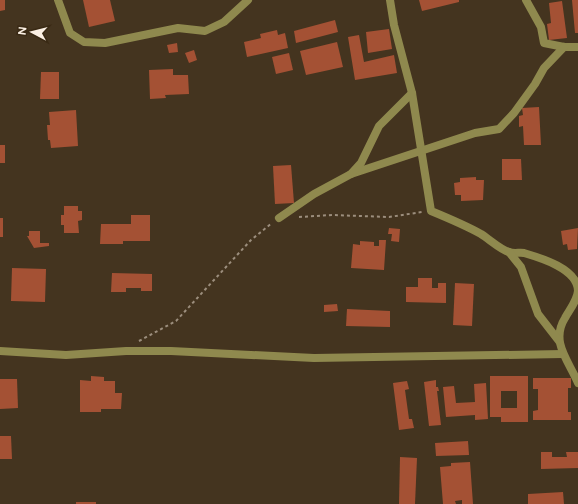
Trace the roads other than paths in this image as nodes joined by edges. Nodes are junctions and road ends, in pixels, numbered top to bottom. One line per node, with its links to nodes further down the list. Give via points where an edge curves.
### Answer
1 (58, 0): 2 (street, via 70,33 84,42 105,43 178,28 204,31 224,22)
2 (248, 0)
3 (390, 0): 7 (street)
4 (526, 0): 6 (street, via 541,27 544,43)
5 (578, 46): 6 (street)
6 (564, 47): 8 (street, via 544,68 514,113 499,128 475,133)
7 (412, 92): 8 (street); 9 (street, via 379,126 361,163)
8 (422, 152): 9 (street); 11 (street, via 431,211 465,224)
9 (351, 174): 10 (street, via 314,194)
10 (279, 218)
11 (509, 252): 12 (street, via 521,267 538,314); 12 (street, via 523,253 571,272 578,290 572,308 564,319)
12 (559, 341): 14 (street)
13 (0, 351): 14 (street, via 66,355 171,351 314,358)
14 (563, 354): 15 (street)
15 (578, 383)

